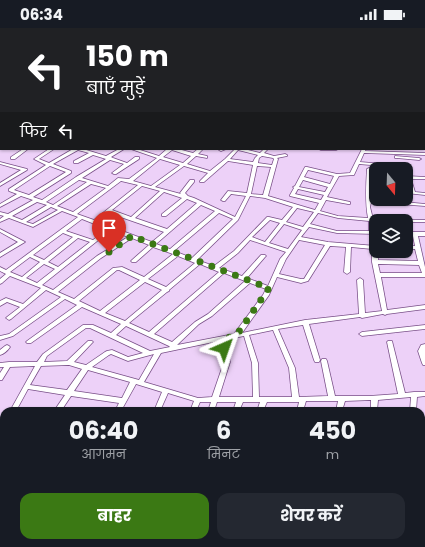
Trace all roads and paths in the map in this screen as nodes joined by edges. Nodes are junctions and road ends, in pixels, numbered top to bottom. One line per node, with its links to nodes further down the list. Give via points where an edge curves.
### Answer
1 (6, 28): 2 (street)
2 (12, 28): 3 (highway)
3 (20, 28)
4 (25, 150): 28 (street)
5 (50, 150): 38 (street, via 36,159)
6 (74, 150): 38 (street)
7 (83, 150): 18 (street)
8 (136, 150): 30 (street)
9 (169, 150): 30 (street)
10 (177, 150): 19 (street)
11 (199, 150): 19 (street)
12 (236, 150): 32 (street)
13 (245, 150): 22 (street)
14 (265, 150): 22 (street)
15 (364, 150): 24 (street); 34 (street)
16 (405, 150): 20 (street)
17 (119, 151): 25 (street)
18 (93, 153): 25 (street); 33 (street)
19 (194, 154): 26 (street); 41 (street)
20 (410, 154): 21 (street); 24 (street)
21 (425, 154)
22 (260, 155): 27 (street); 40 (street)
23 (285, 155): 27 (street)
24 (396, 155): 31 (street); 35 (street)
25 (109, 157): 39 (street); 47 (street)
26 (205, 157)
27 (274, 157): 42 (street)
28 (13, 158)
29 (137, 158): 39 (street)
30 (159, 158): 41 (street); 51 (street)
31 (419, 159)
32 (227, 160): 40 (street); 45 (street)
33 (76, 162)
34 (357, 162): 37 (street); 46 (street, via 352,174)
35 (397, 162)
36 (0, 163): 56 (street, via 25,170)
37 (369, 163)
38 (50, 164): 62 (street); 68 (street, via 69,172)
39 (127, 164): 44 (street)
40 (255, 164): 42 (street); 66 (street)
41 (183, 166): 45 (street); 58 (street)
42 (274, 166): 70 (street)
43 (369, 172): 61 (street)
44 (114, 173)
45 (211, 173): 53 (street)
46 (337, 175): 48 (street, via 307,168); 57 (street)
47 (78, 178): 54 (street); 75 (street)
48 (301, 178): 57 (street); 59 (street)
49 (413, 178): 50 (street)
50 (425, 178)
51 (130, 181): 55 (street); 60 (street, via 120,179)
52 (192, 181): 69 (street, via 182,193)
53 (202, 181)
54 (90, 182): 60 (street); 81 (street)
55 (142, 184): 58 (street); 84 (street)
56 (0, 186): 62 (street)
57 (331, 186): 71 (street)
58 (152, 187): 63 (street)
59 (295, 187): 71 (street); 71 (street, via 292,195)
60 (108, 188): 88 (street)
61 (368, 188): 74 (street)
62 (10, 190): 65 (street)
63 (163, 191): 69 (street); 93 (street)
64 (413, 192): 67 (street)
65 (21, 194): 68 (street); 80 (street)
66 (249, 194): 70 (street); 73 (street, via 230,192); 94 (street)
67 (425, 194)
68 (29, 197): 72 (street)
69 (186, 197): 76 (street); 90 (street)
70 (265, 197): 82 (street)
71 (324, 198): 77 (street); 87 (street)
72 (36, 200): 75 (street); 91 (street)
73 (223, 200)
74 (369, 200): 89 (street)
75 (43, 202): 81 (street)
76 (200, 202): 85 (street); 105 (street)
77 (348, 203)
78 (413, 204): 79 (street)
79 (425, 205)
80 (0, 206)
81 (52, 206): 83 (street); 99 (street)
82 (296, 206): 87 (street); 101 (street)
83 (62, 210): 88 (street); 99 (street, via 33,226)
84 (109, 211): 93 (street); 100 (street)
85 (218, 211): 94 (street); 124 (street)
86 (0, 213): 91 (street)
87 (316, 213): 95 (street); 102 (street)
88 (73, 214): 92 (street)
89 (370, 214)
90 (164, 215)
91 (7, 216): 96 (street); 99 (street)
92 (81, 217): 100 (street); 104 (street)
93 (131, 219): 105 (street)
94 (236, 219): 130 (street)
95 (369, 220)
96 (0, 221)
97 (413, 221): 98 (street); 108 (street)
98 (425, 221)
99 (22, 222)
100 (95, 222): 103 (street)
101 (283, 222): 102 (street); 113 (street, via 269,218); 117 (street)
102 (306, 227): 107 (street, via 336,232); 114 (street)
103 (111, 228): 112 (street); 115 (street)
104 (62, 230): 111 (street); 125 (street)
105 (167, 231): 116 (street)
106 (3, 232): 110 (street); 126 (street, via 22,242)
107 (369, 233)
108 (416, 234): 109 (street); 122 (street)
109 (425, 234)
110 (0, 236)
111 (77, 236): 115 (street); 131 (street)
112 (132, 236): 116 (street); 152 (street, via 99,257)
113 (249, 238): 117 (street); 135 (street)
114 (298, 238): 118 (street); 123 (street)
115 (94, 242): 136 (street)
116 (152, 244): 124 (street); 129 (street)
117 (266, 244): 123 (street)
118 (328, 244): 119 (street); 140 (street, via 306,280)
119 (349, 246): 120 (street); 138 (street)
120 (369, 247)
121 (413, 247): 122 (street)
122 (418, 247): 133 (street)
123 (290, 251): 140 (street)
124 (174, 252): 130 (street); 144 (street)
125 (30, 255): 131 (street); 139 (street)
126 (0, 256)
127 (264, 256): 145 (street)
128 (375, 258): 132 (street)
129 (134, 261)
130 (196, 261): 135 (street); 151 (street)
131 (44, 262): 136 (street); 143 (street)
132 (375, 262): 133 (street); 141 (street)
133 (421, 263): 142 (street)
134 (0, 268): 139 (street)
135 (215, 268): 137 (street)
136 (59, 269): 148 (street)
137 (223, 271): 145 (street); 171 (street)
138 (347, 272)
139 (8, 273): 143 (street); 147 (street)
140 (276, 275): 150 (street)
141 (378, 275): 142 (street); 161 (street)
142 (425, 275)
143 (22, 279): 148 (street)
144 (145, 280): 151 (street); 155 (street, via 120,268 115,269); 160 (street)
145 (247, 280): 150 (street); 180 (street)
146 (360, 280): 162 (street)
147 (0, 282)
148 (38, 285): 149 (street)
149 (45, 288): 152 (street); 158 (street)
150 (269, 288): 172 (street)
151 (167, 290): 165 (street)
152 (54, 292): 153 (street)
153 (65, 297): 155 (street); 173 (street, via 11,335)
154 (3, 298): 156 (street); 158 (street)
155 (75, 302): 157 (street)
156 (0, 304)
157 (82, 304): 160 (street); 175 (street)
158 (24, 306): 163 (street)
159 (425, 307): 161 (street)
160 (101, 313): 165 (street)
161 (385, 313): 162 (street)
162 (362, 316): 164 (street)
163 (10, 318)
164 (305, 322): 167 (street); 184 (street)
165 (126, 324): 170 (street); 171 (street)
166 (425, 327): 169 (street)
167 (275, 328): 168 (street); 207 (street, via 292,368)
168 (246, 334): 172 (street); 206 (street, via 255,363)
169 (362, 334)
170 (112, 335): 183 (street); 188 (street, via 85,326 45,355)
171 (150, 335): 180 (street)
172 (236, 336): 174 (street)
173 (0, 338)
174 (226, 338): 180 (street); 201 (street, via 224,348 227,362)
175 (29, 342)
176 (90, 342): 189 (street)
177 (390, 342): 199 (street)
178 (425, 346): 186 (street, via 421,351)
179 (7, 347): 182 (street)
180 (173, 347): 181 (street)
181 (159, 351): 183 (street); 193 (street)
182 (0, 353)
183 (148, 353): 191 (street, via 128,359 112,352 107,353)
184 (317, 360)
185 (324, 361): 202 (street)
186 (425, 363)
187 (9, 364): 188 (street); 190 (street); 192 (street)
188 (39, 364): 189 (street); 194 (street)
189 (69, 364): 191 (street)
190 (0, 365)
191 (86, 368): 193 (street); 196 (street)
192 (0, 378)
193 (137, 382): 195 (street); 208 (street)
194 (27, 387): 196 (street); 209 (street)
195 (166, 390): 204 (street); 212 (street)
196 (70, 392): 208 (street); 210 (street)
197 (414, 394): 198 (street); 199 (street); 220 (street)
198 (425, 394)
199 (402, 395): 200 (street)
200 (375, 398): 203 (street); 219 (street)
201 (216, 399): 204 (street); 205 (street); 214 (street)
202 (332, 399): 203 (street); 207 (street)
203 (342, 399): 218 (street)
204 (198, 400): 213 (street)
205 (240, 400): 206 (street); 215 (street)
206 (260, 400): 207 (street); 216 (street)
207 (299, 400): 217 (street)
208 (124, 401): 211 (street)
209 (16, 407)
210 (60, 407)
211 (120, 407)
212 (159, 407)
213 (195, 407)
214 (213, 407)
215 (237, 407)
216 (260, 407)
217 (300, 407)
218 (340, 407)
219 (374, 407)
220 (413, 407)

